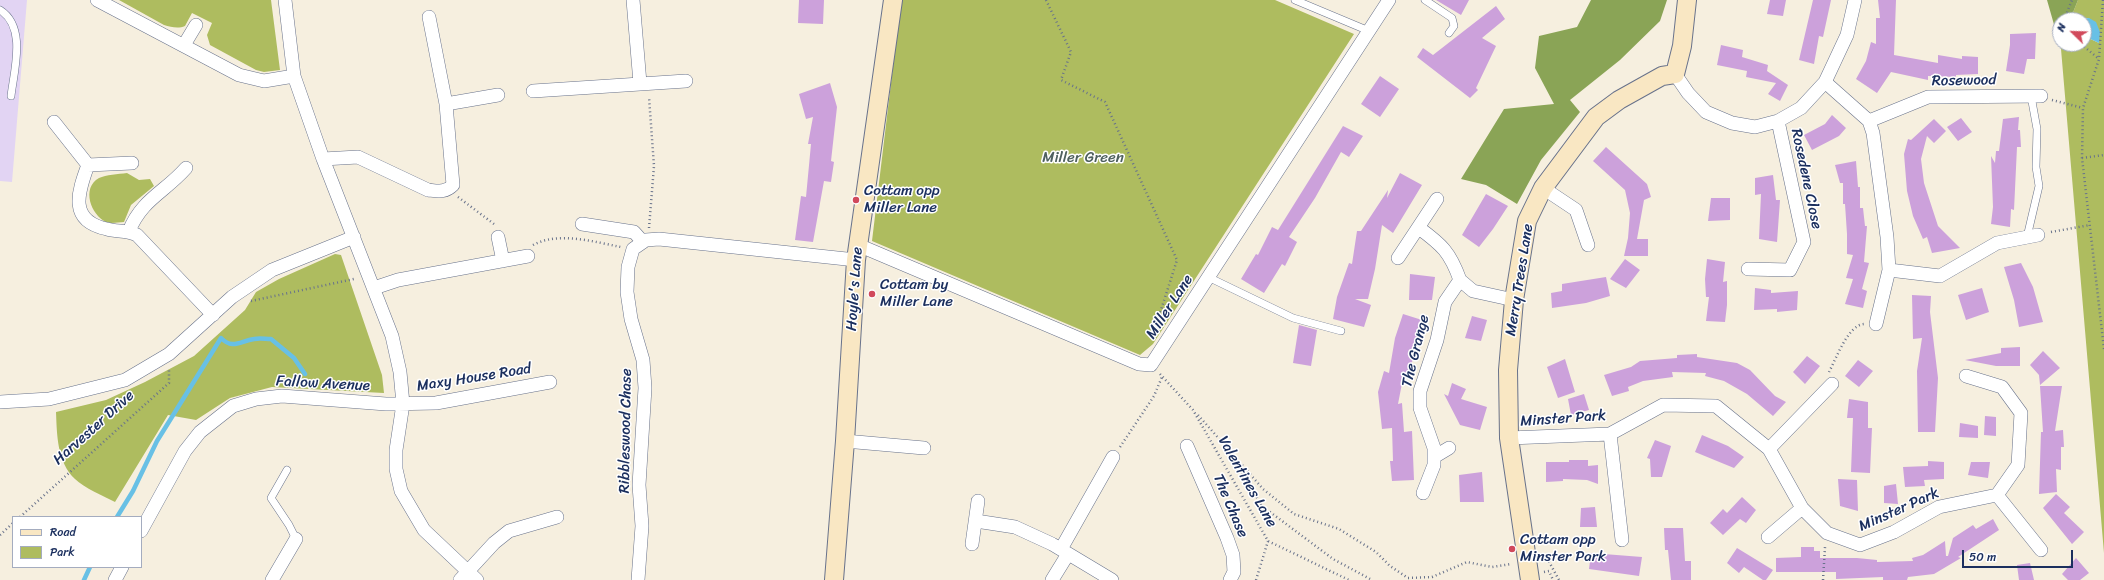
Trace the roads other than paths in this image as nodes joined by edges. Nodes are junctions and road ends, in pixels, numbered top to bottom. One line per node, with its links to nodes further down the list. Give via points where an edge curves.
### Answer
1 (97, 0): 15 (street)
2 (285, 0): 17 (street, Maxy House Road)
3 (634, 0): 20 (street)
4 (893, 0): 43 (street, Hoyle's Lane)
5 (1295, 0): 13 (lane)
6 (1389, 0): 13 (street, Miller Lane)
7 (1425, 0): 14 (lane, via 1452,18 1454,26)
8 (1687, 0): 16 (street, via 1682,46)
9 (1855, 0): 19 (street, via 1848,35)
10 (0, 10): 23 (lane, via 16,31)
11 (429, 17): 25 (street)
12 (196, 25): 15 (street)
13 (1369, 31): 49 (street, Miller Lane)
14 (1449, 33)
15 (184, 45): 17 (street, via 239,75 264,81)
16 (1675, 74): 28 (street, via 1706,112 1732,123 1755,127); 33 (street, Merry Trees Lane, via 1662,76 1619,100 1596,117)
17 (294, 76): 29 (street, Maxy House Road)
18 (686, 81): 20 (street)
19 (1825, 82): 26 (street); 28 (street, via 1801,108)
20 (644, 83): 21 (street)
21 (533, 91)
22 (498, 95): 25 (street)
23 (12, 96)
24 (2036, 96): 26 (street, Rosewood, via 1928,97); 39 (lane, via 2036,167 2039,186)
25 (446, 104): 29 (street, via 454,176 453,185 448,190 428,190 358,157)
26 (1868, 121): 48 (street, via 1873,133)
27 (54, 122): 31 (street)
28 (1778, 122): 47 (street, Rosedene Close, via 1804,242 1790,270)
29 (323, 159): 38 (street, Maxy House Road)
30 (132, 163): 31 (street)
31 (88, 165): 37 (street, via 79,191 80,210 89,223 107,229)
32 (186, 168): 37 (street, via 135,216)
33 (1543, 188): 42 (street, via 1576,210); 52 (street, Merry Trees Lane, via 1527,221)
34 (1437, 199): 36 (street)
35 (582, 224): 41 (street, via 634,232)
36 (1419, 228): 45 (street); 50 (street, via 1442,245 1454,263)
37 (129, 231): 53 (street, via 137,235)
38 (354, 236): 51 (street, Maxy House Road); 53 (street, Harvester Drive, via 272,270 232,297)
39 (2032, 236): 48 (street, via 1998,243 1940,276)
40 (498, 237): 46 (street)
41 (642, 244): 43 (street, via 659,239); 88 (street, Ribbleswood Chase, via 628,267 626,292 643,360 645,388 639,485 642,526)
42 (1588, 245)
43 (857, 253): 49 (street, Miller Lane, via 1139,364 1151,365); 63 (street, Hoyle's Lane)
44 (528, 256): 46 (street)
45 (1398, 258)
46 (503, 261): 51 (street, via 398,280)
47 (1748, 269)
48 (1889, 270): 54 (street)
49 (1208, 277): 55 (lane, via 1293,318)
50 (1460, 280): 52 (street, via 1473,291); 69 (street, The Grange, via 1445,302 1437,340 1420,391 1420,408 1434,448)
51 (374, 288): 60 (street, Maxy House Road, via 392,336 400,372)
52 (1514, 300): 62 (street, Merry Trees Lane, via 1508,370)
53 (213, 315): 59 (street, Harvester Drive, via 169,354 125,380 49,399)
54 (1876, 324)
55 (1341, 331)
56 (1966, 376): 72 (street, via 2002,387 2021,413 2018,465)
57 (550, 382): 60 (street, Maxy House Road, via 436,403)
58 (1832, 384): 67 (street)
59 (0, 402)
60 (402, 404): 77 (street, Fallow Avenue, via 282,396 256,399 234,406 200,432 188,446); 85 (street, Maxy House Road, via 396,450 396,469 401,491 424,530)
61 (1610, 434): 62 (street, Minster Park); 67 (street, Minster Park, via 1663,405 1716,406); 80 (street)
62 (1509, 438): 93 (street, Merry Trees Lane)
63 (845, 441): 65 (street); 89 (street, Hoyle's Lane)
64 (1187, 446): 92 (street, The Chase, via 1233,555 1234,572)
65 (924, 448)
66 (1449, 448): 69 (street)
67 (1769, 449): 74 (street, Minster Park)
68 (1113, 456): 83 (street)
69 (1434, 457): 71 (street, The Grange, via 1434,465)
70 (286, 470): 79 (lane, via 271,498)
71 (1423, 493)
72 (1997, 495): 74 (street, Minster Park, via 1939,507 1894,532 1860,545 1827,533); 82 (street)
73 (978, 501): 76 (street)
74 (1802, 508): 78 (street)
75 (557, 517): 85 (street, via 509,531 494,543)
76 (976, 521): 81 (street); 83 (street, via 1015,527)
77 (142, 529)
78 (1768, 538)
79 (296, 539): 87 (street)
80 (1622, 540)
81 (972, 544)
82 (2040, 550)
83 (1064, 552): 90 (street); 91 (street)
84 (121, 568): 86 (street)
85 (468, 577)
86 (115, 580)
87 (272, 580)
88 (638, 580)
89 (834, 580)
90 (1052, 580)
91 (1112, 580)
92 (1230, 580)
93 (1530, 580)

